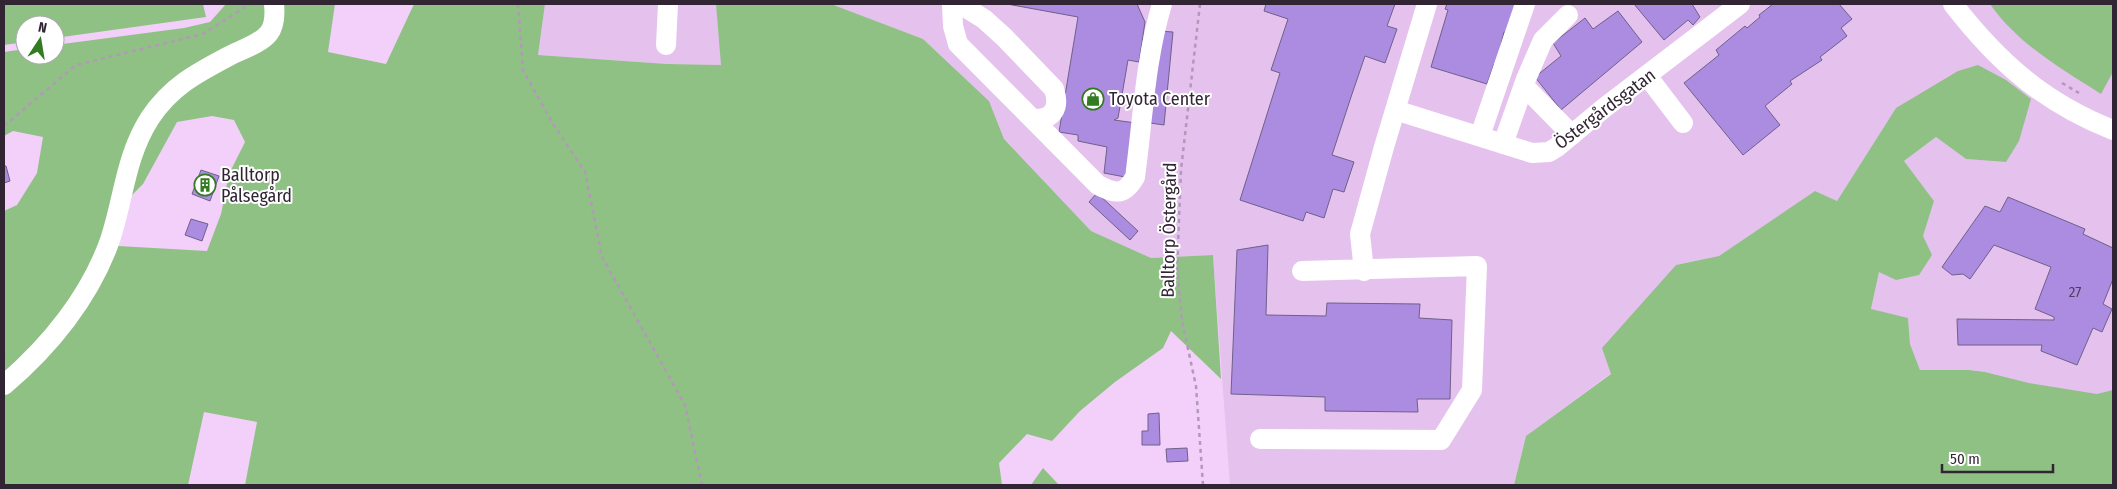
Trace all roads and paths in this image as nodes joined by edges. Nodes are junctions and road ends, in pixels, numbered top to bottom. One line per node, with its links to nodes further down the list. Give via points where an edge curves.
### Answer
1 (250, 4): 23 (path, via 203,34 76,65)
2 (274, 4): 30 (street, via 275,19 269,33 196,73 162,102 150,119 130,162 110,239 95,276 61,327)
3 (518, 4): 32 (path, via 523,70 585,172 602,257 685,405)
4 (668, 4): 15 (street)
5 (952, 4): 21 (street, via 958,44)
6 (960, 4): 21 (street, via 984,19 1054,89 1057,100 1052,114 1044,120)
7 (1162, 4): 21 (street, via 1146,77 1135,177 1129,188 1112,192 1098,185)
8 (1200, 4): 33 (path, Balltorp Östergård, via 1181,170 1177,268 1182,321 1196,386)
9 (1426, 4): 20 (street)
10 (1525, 4): 26 (street)
11 (1740, 4): 13 (street, Östergårdsgatan)
12 (1953, 4): 24 (street, via 2021,78 2084,119)
13 (1717, 11): 16 (street, Östergårdsgatan)
14 (1568, 15): 18 (street, via 1543,40)
15 (666, 45)
16 (1648, 76): 22 (street); 25 (street, Östergårdsgatan)
17 (2060, 82): 19 (path)
18 (1524, 86): 25 (street); 27 (street)
19 (2084, 96)
20 (1395, 110): 26 (street, Östergårdsgatan); 28 (street, via 1360,234)
21 (1033, 119)
22 (1683, 123)
23 (4, 125)
24 (2113, 130)
25 (1572, 135): 27 (street, Östergårdsgatan, via 1548,152 1532,153)
26 (1480, 136): 27 (street, Östergårdsgatan)
27 (1503, 144)
28 (1364, 270): 29 (street); 31 (street, via 1477,266 1472,390 1442,440)
29 (1302, 271)
30 (4, 385)
31 (1260, 439)
32 (702, 485)
33 (1203, 485)

